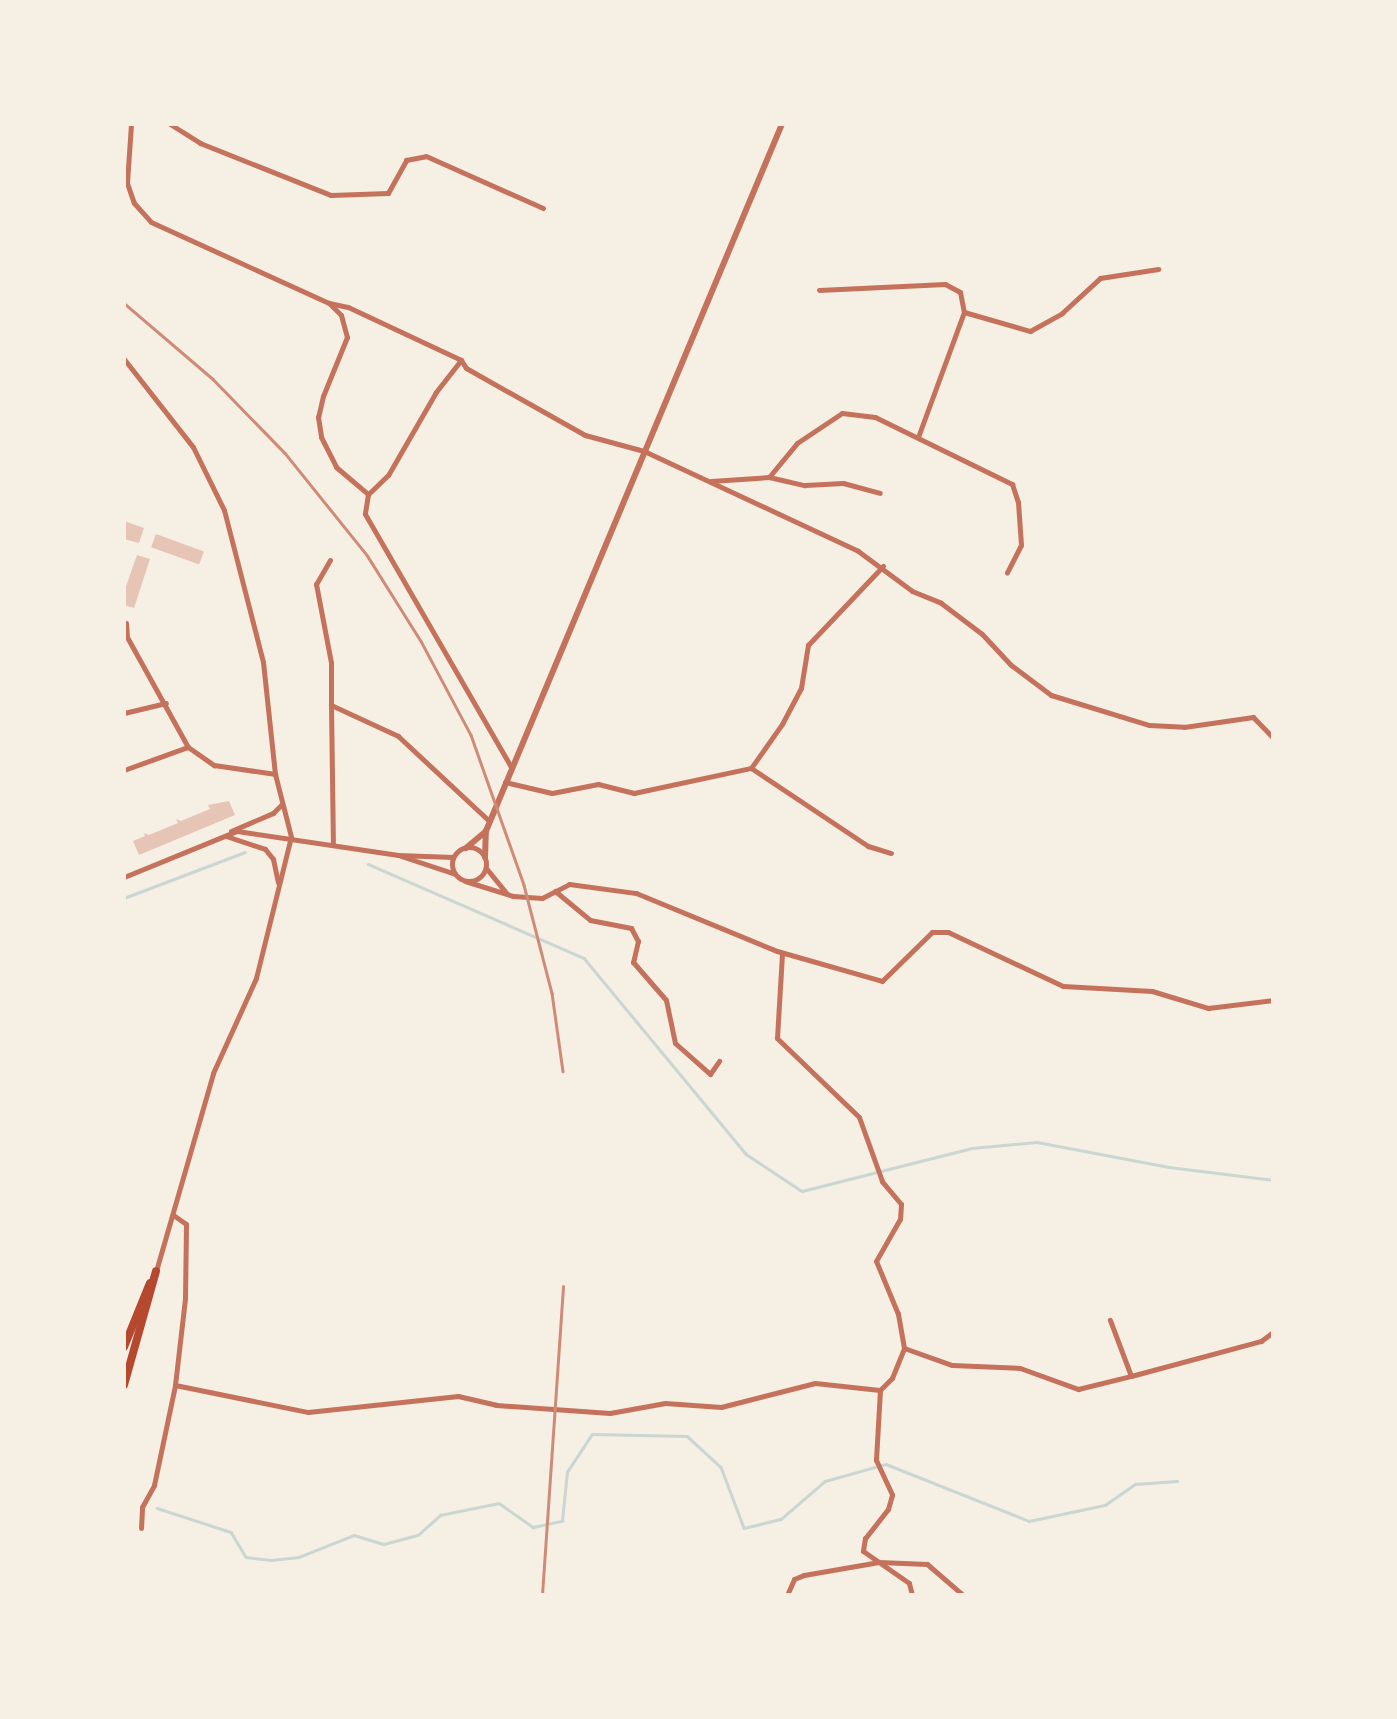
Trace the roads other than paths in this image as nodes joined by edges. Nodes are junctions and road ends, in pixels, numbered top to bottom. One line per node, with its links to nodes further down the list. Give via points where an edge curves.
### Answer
1 (131, 124): 4 (street)
2 (170, 124): 8 (street, via 200,143 331,195 388,193 406,160 426,156)
3 (782, 124): 16 (street)
4 (126, 150): 5 (street)
5 (126, 183): 7 (street)
6 (124, 199): 7 (street)
7 (134, 203): 11 (street, via 165,230)
8 (543, 208)
9 (1158, 268): 12 (street, via 1100,278 1038,330)
10 (819, 290): 12 (street, via 945,284 960,292)
11 (329, 303): 14 (street, via 348,307); 20 (street, via 341,315 347,337 323,396 318,417 321,437 336,467)
12 (964, 312): 15 (street)
13 (124, 359): 33 (street, via 193,447 224,510 263,662)
14 (461, 360): 16 (street, via 466,368 585,435); 20 (street, via 436,391 388,475)
15 (918, 437): 17 (street, via 859,412 842,413 797,443); 23 (street, via 1012,484 1021,545)
16 (644, 451): 18 (street); 30 (street)
17 (769, 477): 18 (street); 19 (street, via 805,485 843,483)
18 (708, 481): 22 (street)
19 (880, 492)
20 (368, 494): 30 (street, via 365,514 380,545)
21 (330, 560): 26 (street, via 316,584 331,663)
22 (883, 566): 28 (street, via 912,591 941,603 982,634 1011,665 1051,695 1149,725 1184,727 1253,717); 31 (street, via 808,645 801,688)
23 (1007, 573)
24 (126, 623): 25 (street, via 127,637)
25 (166, 703): 27 (street); 29 (street)
26 (331, 705): 36 (street, via 398,736); 40 (street)
27 (124, 713)
28 (1273, 738)
29 (188, 747): 32 (street); 33 (street, via 195,757 214,765)
30 (511, 768): 34 (street)
31 (751, 768): 34 (street, via 634,793 598,784 552,793); 42 (street, via 868,846)
32 (124, 770)
33 (275, 774): 35 (street)
34 (505, 782): 36 (street)
35 (281, 805): 38 (street, via 274,813 239,824); 39 (street)
36 (489, 821): 37 (street)
37 (486, 831): 41 (street); 44 (street)
38 (226, 836): 39 (street, via 237,831); 48 (street); 50 (street, via 265,849 273,859)
39 (291, 838): 40 (street); 50 (street)
40 (333, 844): 43 (street)
41 (466, 848): 44 (street, via 477,849); 45 (street)
42 (891, 853)
43 (398, 855): 45 (street); 47 (street)
44 (485, 857): 46 (street)
45 (453, 858): 47 (street)
46 (486, 868): 49 (street, via 476,880); 52 (street, via 501,890)
47 (455, 874): 49 (street)
48 (124, 877)
49 (465, 881): 52 (street)
50 (278, 889): 56 (street, via 256,978 213,1073)
51 (555, 891): 52 (street, via 542,898); 53 (street, via 569,884 636,893); 55 (street, via 590,920 631,928 638,941 633,962 666,1000 675,1043 710,1074)
52 (513, 897)
53 (782, 953): 54 (street, via 882,981 932,932 948,932 1063,986 1152,991 1208,1008); 61 (street, via 778,1038 859,1117 882,1178 902,1212 876,1261 898,1314)
54 (1273, 1000)
55 (719, 1061)
56 (173, 1215): 57 (street); 65 (street, via 186,1224 187,1281)
57 (156, 1271): 60 (main road); 62 (main road)
58 (1110, 1320): 63 (street)
59 (1273, 1332): 63 (street, via 1261,1341)
60 (124, 1347)
61 (904, 1348): 63 (street, via 952,1365 1020,1368 1078,1389); 66 (street, via 891,1378)
62 (131, 1373): 64 (main road); 67 (main road)
63 (1131, 1376)
64 (124, 1385)
65 (175, 1385): 66 (street, via 308,1412 458,1396 496,1405 610,1413 665,1404 721,1407 815,1382); 68 (street, via 154,1485 142,1507)
66 (880, 1390): 69 (street, via 876,1460 892,1494 888,1509 865,1538 863,1551)
67 (124, 1395)
68 (141, 1528)
69 (878, 1562): 70 (street, via 804,1575 794,1579); 71 (street, via 909,1583); 72 (street, via 927,1564)
70 (787, 1595)
71 (912, 1595)
72 (963, 1595)

